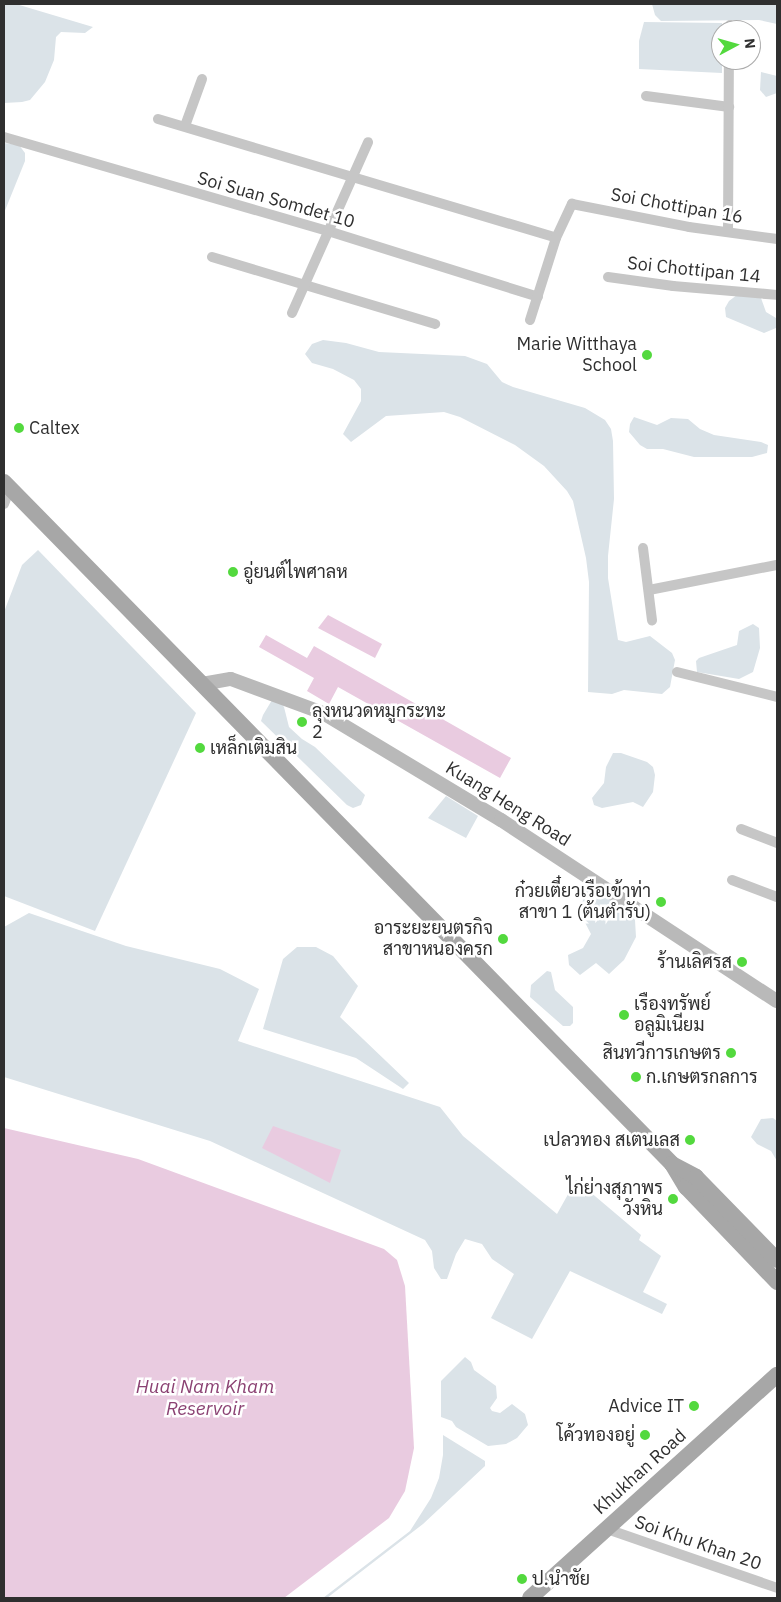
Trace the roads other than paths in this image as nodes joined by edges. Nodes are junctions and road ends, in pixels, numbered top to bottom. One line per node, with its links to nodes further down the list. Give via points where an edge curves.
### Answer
1 (729, 70): 4 (street)
2 (202, 79): 6 (street)
3 (646, 96): 4 (street)
4 (729, 106): 11 (street)
5 (158, 119): 6 (street)
6 (185, 126): 9 (street)
7 (4, 137): 10 (street, Soi Suan Somdet 10)
8 (368, 142): 9 (street)
9 (352, 177): 10 (street); 12 (street)
10 (328, 231): 16 (street); 18 (street, Soi Suan Somdet 10)
11 (728, 232): 12 (street, Soi Chottipan 16, via 572,204); 13 (street, Soi Chottipan 16)
12 (556, 238): 18 (street)
13 (777, 239)
14 (212, 257): 16 (street)
15 (608, 277): 17 (street, Soi Chottipan 14)
16 (305, 284): 19 (street); 21 (street)
17 (777, 295)
18 (538, 297): 20 (street)
19 (292, 313)
20 (530, 320)
21 (435, 324)
22 (7, 485): 23 (street); 29 (main road)
23 (4, 504)
24 (643, 548): 26 (street)
25 (777, 565): 26 (street)
26 (649, 590): 27 (street)
27 (652, 620)
28 (677, 672): 30 (street)
29 (202, 684): 35 (street, Kuang Heng Road, via 231,679 323,713 501,820); 36 (main road)
30 (777, 697)
31 (741, 829): 32 (street)
32 (777, 842)
33 (732, 880): 34 (street)
34 (777, 897)
35 (777, 1000)
36 (672, 1164): 37 (main road, via 696,1177); 38 (main road, via 686,1188)
37 (777, 1260)
38 (777, 1282)
39 (777, 1375): 40 (main road, Khukhan Road)
40 (607, 1529): 41 (street, Soi Khu Khan 20); 42 (main road, Khukhan Road)
41 (777, 1588)
42 (530, 1598)

